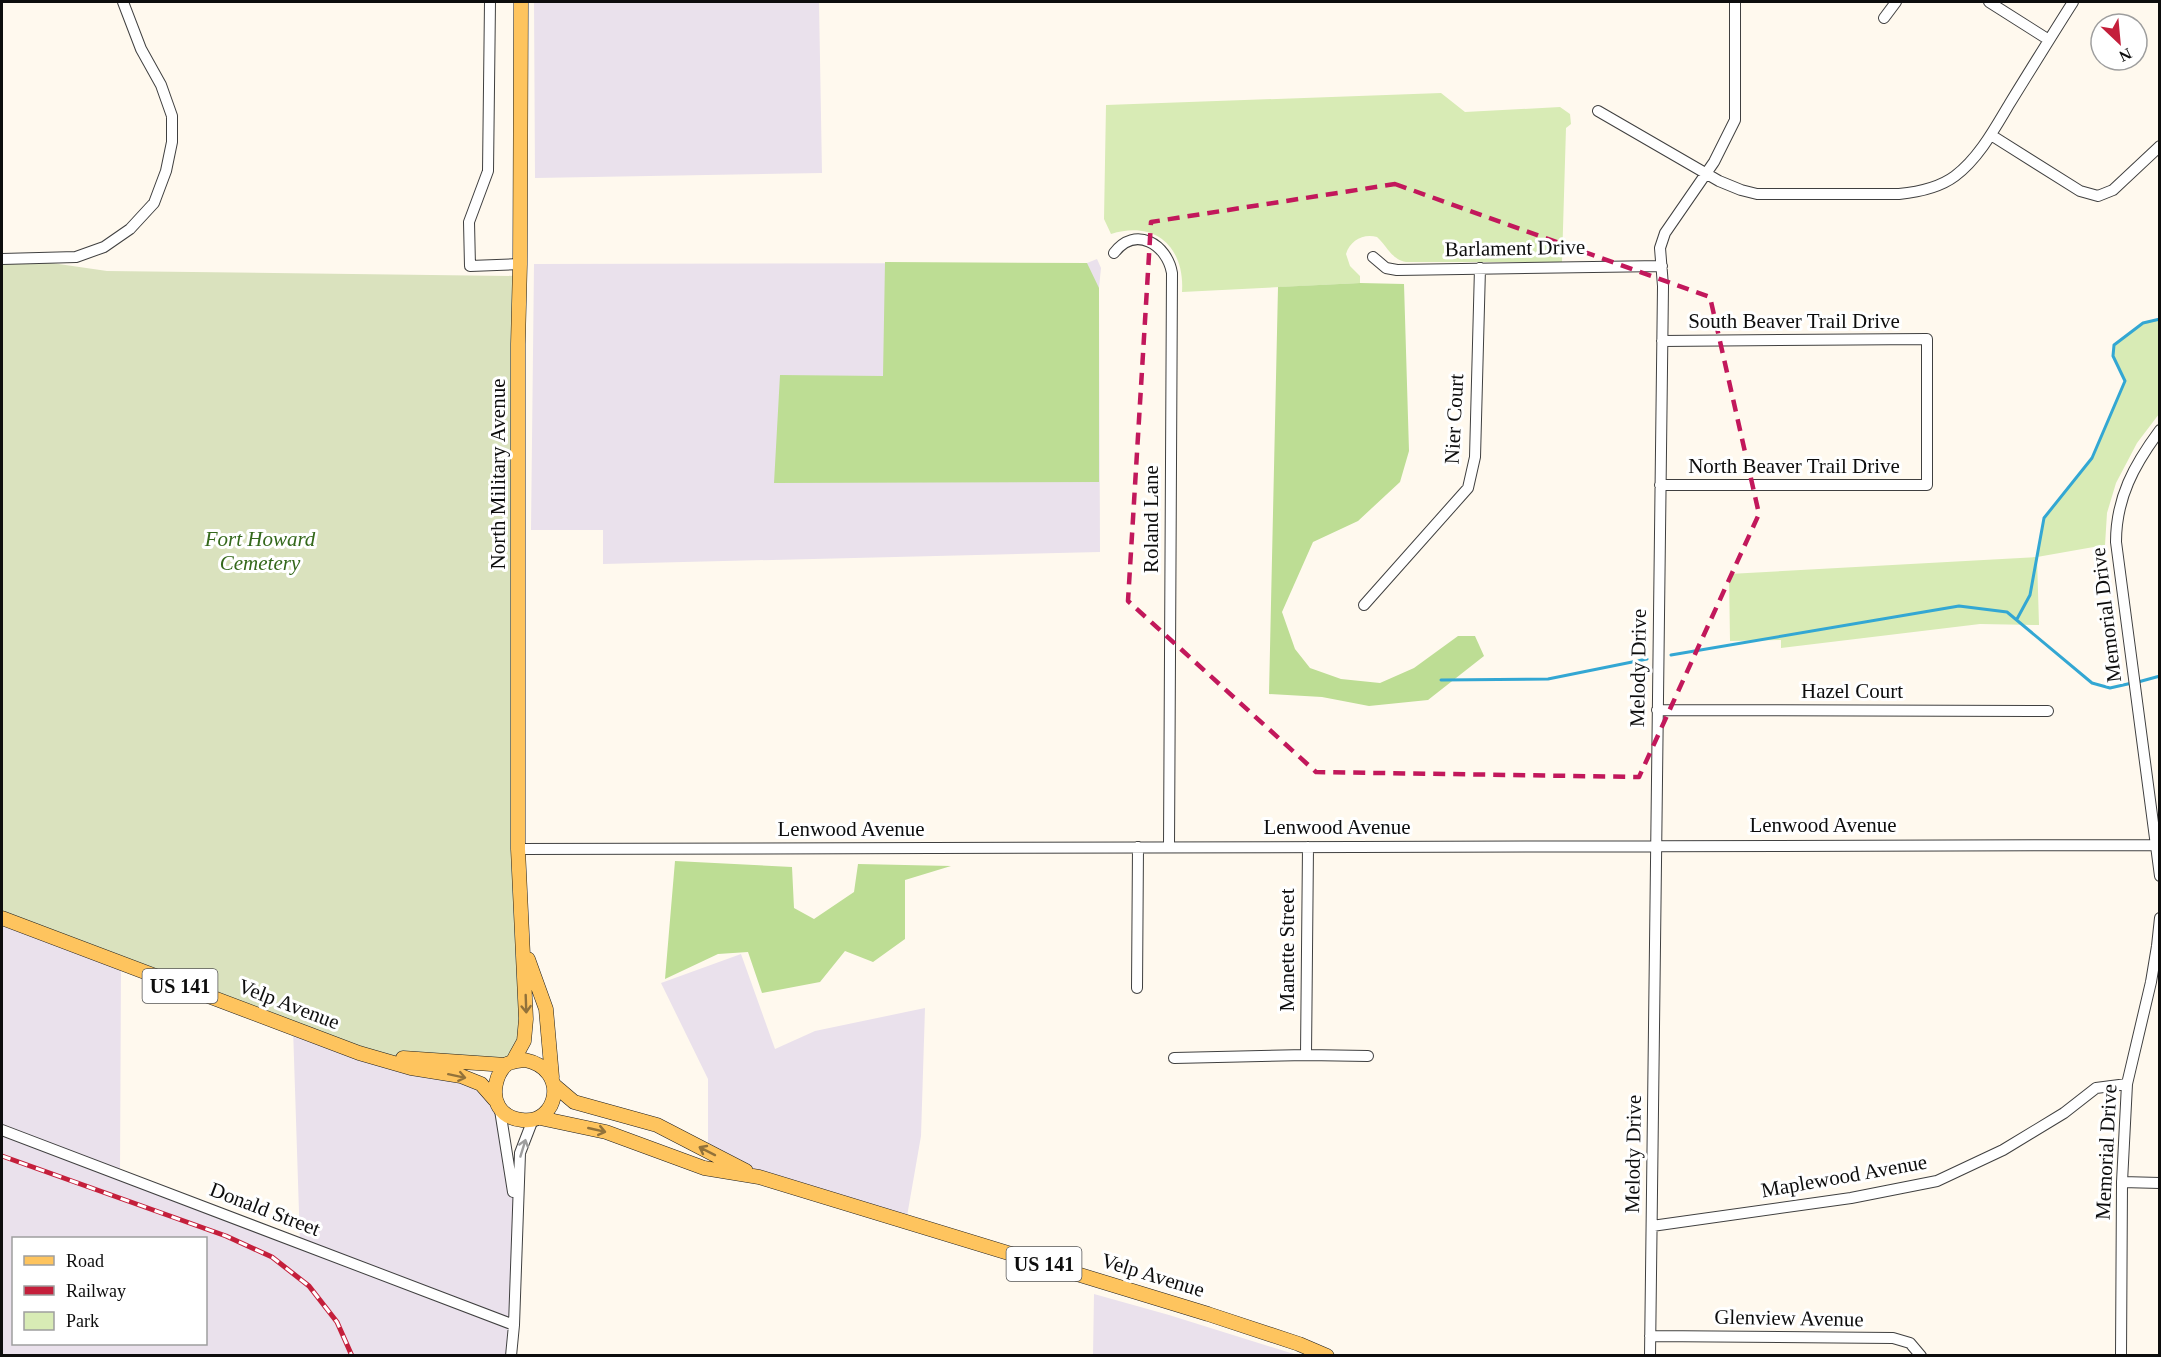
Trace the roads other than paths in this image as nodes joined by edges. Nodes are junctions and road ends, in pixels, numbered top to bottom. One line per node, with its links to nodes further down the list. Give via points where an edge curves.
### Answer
1 (123, 2): 16 (street, via 172,116 172,142 154,203 130,229 104,248 76,257)
2 (490, 2): 17 (street, via 488,171 469,222 470,266)
3 (521, 2): 17 (main road, North Military Avenue)
4 (1735, 2): 13 (street, Melody Drive, via 1735,120)
5 (1896, 2): 8 (street)
6 (1989, 2): 9 (street)
7 (2073, 2): 9 (street)
8 (1884, 18)
9 (2049, 40): 11 (street)
10 (1598, 111): 13 (street)
11 (1990, 135): 12 (street, via 2080,191 2098,196 2113,190); 13 (street, via 1954,177 1918,192 1757,194)
12 (2160, 146)
13 (1706, 174): 18 (street, Melody Drive, via 1665,233 1660,248)
14 (1114, 253): 30 (street, Roland Lane, via 1133,241 1146,241 1161,248 1172,273)
15 (1373, 257): 19 (street, Barlament Drive, via 1392,270)
16 (2, 259)
17 (520, 264): 32 (main road, North Military Avenue)
18 (1662, 266): 19 (street, Barlament Drive); 20 (street, Melody Drive)
19 (1480, 268): 24 (street, Nier Court, via 1475,457 1468,488)
20 (1662, 341): 22 (street, Melody Drive); 23 (street, South Beaver Trail Drive, via 1927,339)
21 (2160, 430): 27 (street, Memorial Drive, via 2133,471 2117,520 2117,556)
22 (1660, 485): 23 (street, North Beaver Trail Drive); 25 (street, Melody Drive)
23 (1927, 485)
24 (1364, 605)
25 (1657, 711): 26 (street, Hazel Court); 28 (street, Melody Drive)
26 (2048, 711)
27 (2156, 844): 28 (street, Lenwood Avenue); 33 (street, Memorial Drive)
28 (1656, 845): 31 (street, Lenwood Avenue); 52 (street, Melody Drive)
29 (1138, 847): 30 (street, Lenwood Avenue); 32 (street, Lenwood Avenue); 37 (street)
30 (1169, 847): 31 (street, Lenwood Avenue)
31 (1308, 847): 39 (street, Manette Street)
32 (518, 849): 36 (main road, North Military Avenue)
33 (2160, 876)
34 (2, 918): 38 (main road, Velp Avenue / US 141)
35 (2160, 920): 44 (street, Memorial Drive, via 2151,982)
36 (524, 946): 42 (main road, North Military Avenue, one-way to 42, via 524,1041); 43 (main road, North Military Avenue, via 546,1009)
37 (1137, 988)
38 (359, 1053): 42 (main road, Velp Avenue / US 141, via 412,1060); 45 (main road, Velp Avenue / US 141, one-way to 45, via 411,1068 461,1076 481,1084)
39 (1306, 1054): 40 (street); 41 (street)
40 (1368, 1056)
41 (1174, 1058)
42 (509, 1063): 43 (main road, via 537,1062 546,1068); 45 (main road, via 497,1081)
43 (553, 1081): 46 (main road, via 555,1092 550,1106); 48 (main road, Velp Avenue / US 141, one-way to 43, via 657,1125 574,1102)
44 (2127, 1084): 49 (street, Memorial Drive); 52 (street, Maplewood Avenue, via 2096,1088 2064,1113 2003,1150 1936,1181 1851,1198)
45 (498, 1105): 46 (main road, via 516,1119); 51 (street)
46 (536, 1120): 48 (main road, Velp Avenue / US 141, one-way to 48, via 606,1132 704,1168); 51 (street, one-way to 46, via 520,1153)
47 (2, 1130): 53 (street, Donald Street)
48 (759, 1177): 56 (main road, Velp Avenue / US 141, via 1208,1314)
49 (2122, 1182): 50 (street); 59 (street, Memorial Drive)
50 (2160, 1183)
51 (517, 1217): 53 (street)
52 (1652, 1226): 54 (street, Melody Drive)
53 (514, 1325): 55 (street)
54 (1650, 1336): 57 (street, Melody Drive); 58 (street, Glenview Avenue, via 1893,1338 1910,1343)
55 (511, 1356)
56 (1327, 1356)
57 (1650, 1356)
58 (1921, 1356)
59 (2121, 1356)

